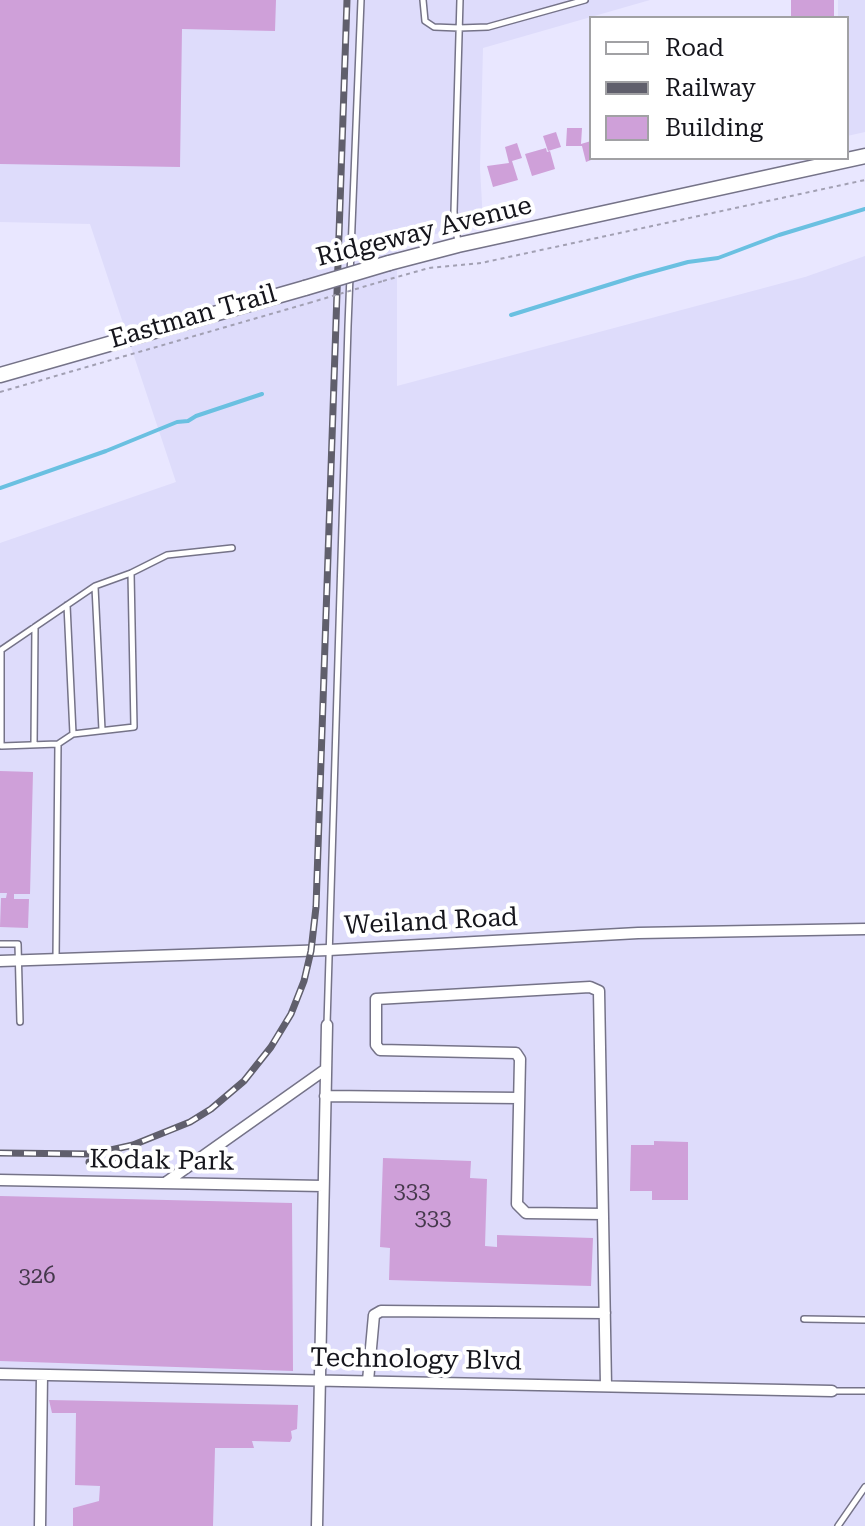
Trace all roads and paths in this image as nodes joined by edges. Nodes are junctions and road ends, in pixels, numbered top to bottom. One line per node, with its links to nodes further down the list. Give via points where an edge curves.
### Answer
1 (361, 0): 24 (lane)
2 (423, 0): 5 (lane, via 425,21 434,27)
3 (460, 0): 5 (lane)
4 (585, 0): 5 (lane, via 488,27)
5 (459, 28): 9 (lane, via 454,212)
6 (834, 160): 7 (main road, Ridgeway Avenue)
7 (810, 163): 9 (main road, Ridgeway Avenue)
8 (865, 180): 11 (path, Eastman Trail, bridge, via 481,263 429,268)
9 (458, 245): 10 (main road, Ridgeway Avenue, bridge)
10 (0, 375)
11 (0, 392)
12 (232, 548): 13 (lane, via 167,555)
13 (131, 573): 14 (lane); 17 (lane, via 134,727)
14 (95, 586): 15 (lane); 17 (lane)
15 (67, 605): 16 (lane); 18 (lane)
16 (35, 627): 20 (lane); 21 (lane, via 1,650)
17 (102, 730): 18 (lane)
18 (73, 734): 19 (lane)
19 (58, 744): 20 (lane); 25 (lane)
20 (34, 745): 21 (lane)
21 (1, 746)
22 (865, 929): 24 (street, Weiland Road, via 638,933)
23 (0, 944): 27 (lane, via 18,944)
24 (329, 950): 25 (street, Weiland Road); 29 (lane)
25 (56, 959): 27 (street, Weiland Road)
26 (0, 961): 27 (street, Weiland Road)
27 (18, 961): 28 (lane)
28 (20, 1022)
29 (327, 1025): 30 (street)
30 (326, 1069): 31 (street); 34 (street)
31 (325, 1096): 32 (street); 35 (street)
32 (519, 1098): 36 (street, via 519,1208 526,1213); 36 (street, via 516,1053 380,1050 375,1001 590,987 599,991)
33 (0, 1180): 34 (street, Kodak Park)
34 (165, 1183): 35 (street, Kodak Park)
35 (323, 1186): 42 (street)
36 (603, 1214): 37 (street)
37 (605, 1313): 43 (street, via 381,1311 374,1315); 44 (street)
38 (804, 1319): 39 (lane)
39 (865, 1320)
40 (0, 1374): 41 (street, Technology Blvd)
41 (42, 1375): 42 (street, Technology Blvd); 48 (street)
42 (319, 1380): 43 (street, Technology Blvd); 49 (street)
43 (368, 1381): 44 (street, Technology Blvd)
44 (606, 1386): 45 (street, Technology Blvd)
45 (832, 1391): 46 (lane)
46 (865, 1391)
47 (865, 1487): 50 (lane)
48 (40, 1526)
49 (317, 1526)
50 (838, 1526)

